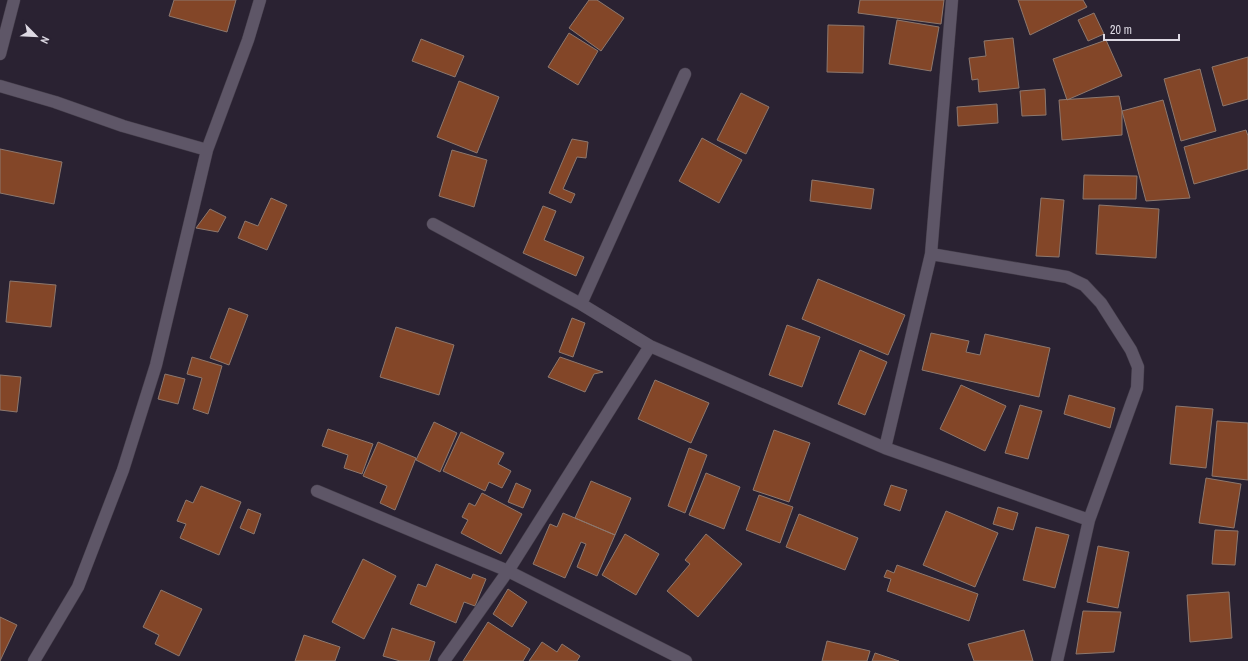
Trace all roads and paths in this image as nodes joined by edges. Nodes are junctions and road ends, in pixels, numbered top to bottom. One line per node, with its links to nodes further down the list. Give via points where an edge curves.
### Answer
1 (14, 0): 4 (street)
2 (260, 0): 7 (street, via 248,40)
3 (952, 0): 9 (street)
4 (0, 54)
5 (685, 74): 10 (street)
6 (0, 86): 7 (street)
7 (207, 150): 16 (street, via 156,365 122,470 78,586)
8 (433, 224): 10 (street)
9 (931, 254): 12 (street); 14 (street, via 1067,277 1084,285 1101,303 1131,350 1138,367 1137,388)
10 (581, 304): 11 (street)
11 (650, 346): 12 (street); 15 (street)
12 (885, 448): 14 (street)
13 (317, 491): 15 (street)
14 (1089, 520): 19 (street)
15 (508, 571): 17 (street); 18 (street)
16 (34, 661)
17 (444, 661)
18 (686, 661)
19 (1057, 661)

